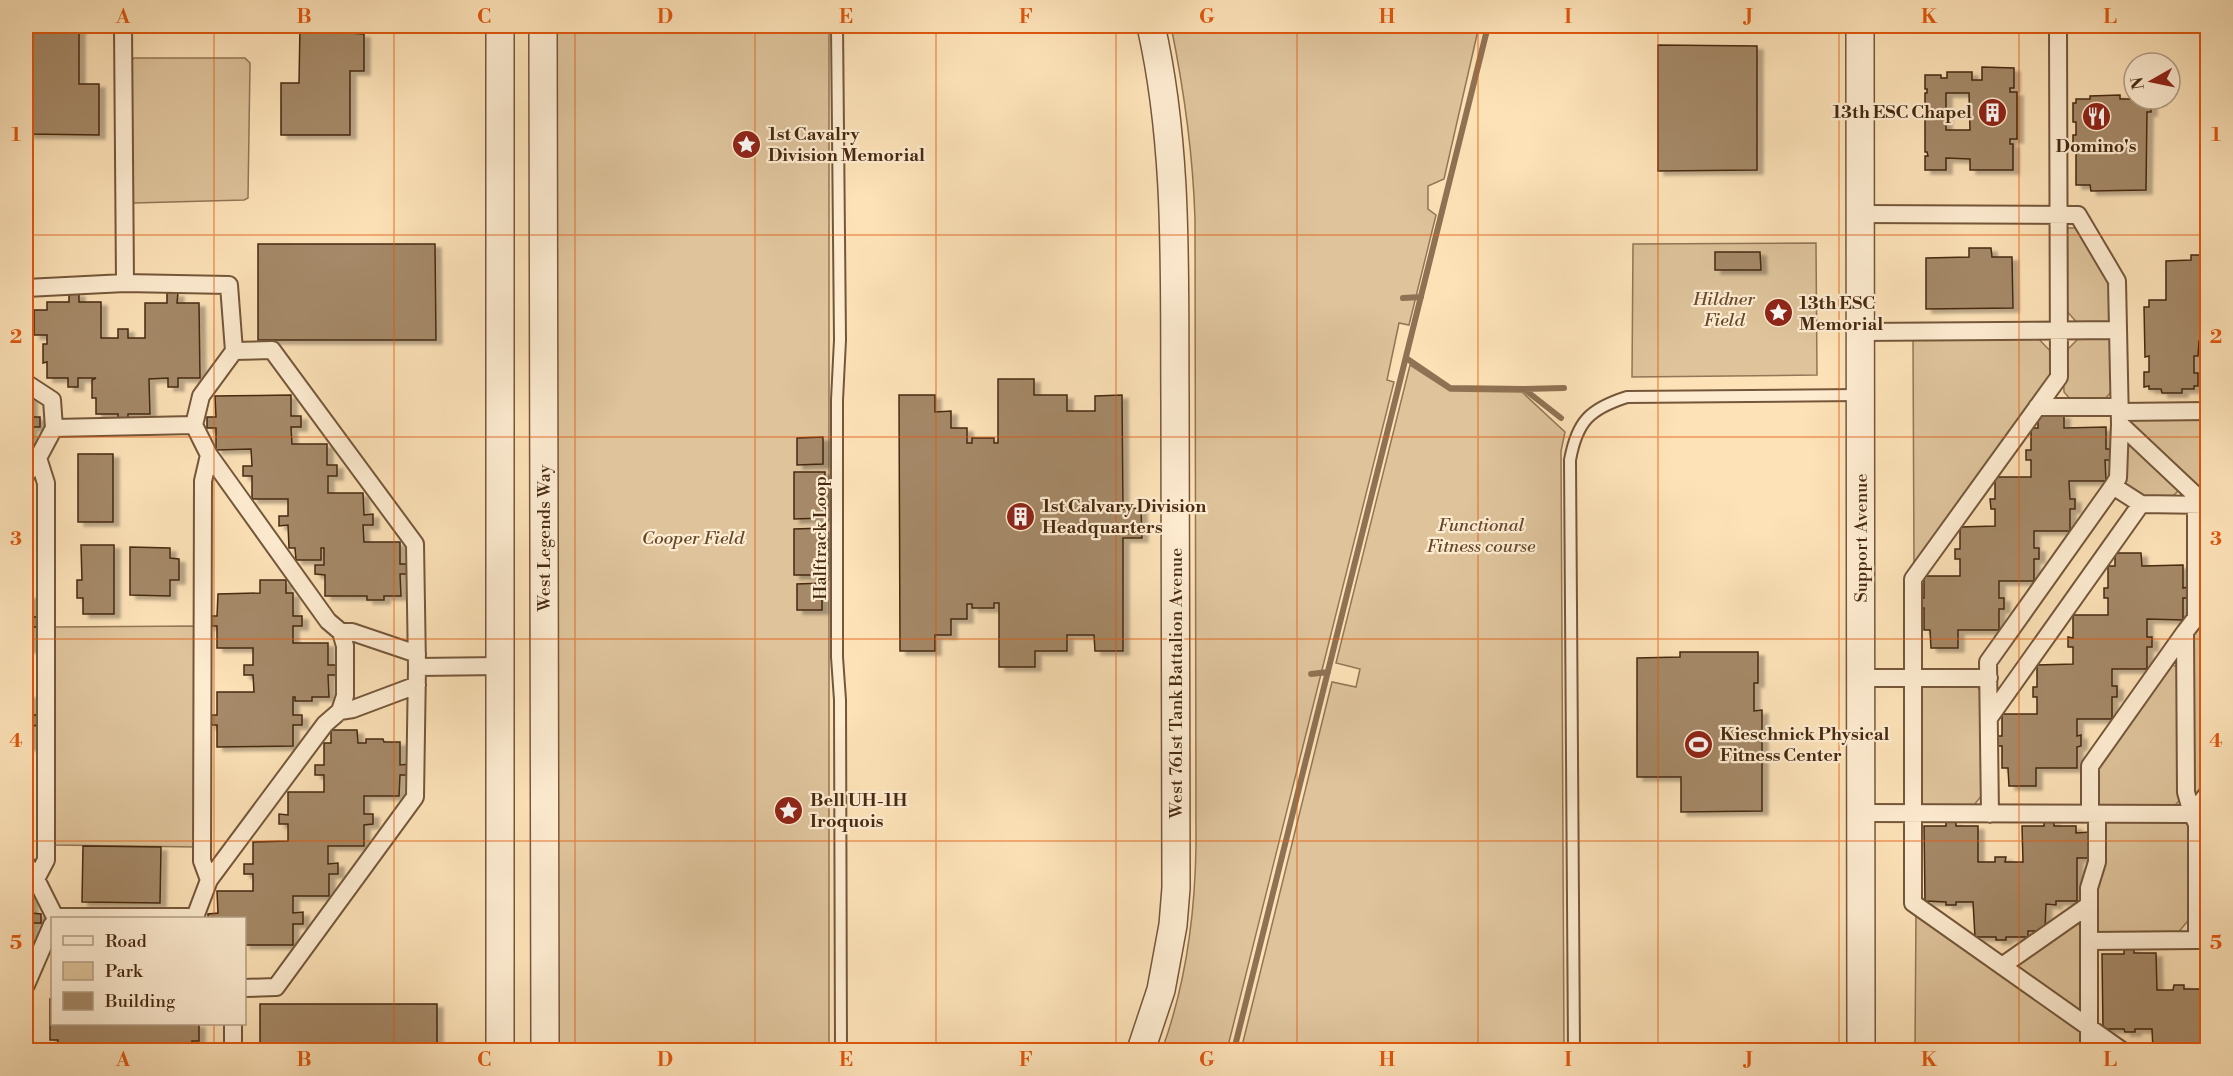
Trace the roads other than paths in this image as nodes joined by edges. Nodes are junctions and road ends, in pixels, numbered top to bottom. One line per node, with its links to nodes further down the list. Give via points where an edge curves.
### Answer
1 (123, 26): 10 (street)
2 (500, 26): 34 (street)
3 (543, 26): 63 (street, West Legends Way)
4 (837, 26): 64 (lane, Halftrack Loop)
5 (1151, 26): 65 (street, West 761st Tank Battalion Avenue, via 1164,91 1172,174 1176,888 1161,990)
6 (1860, 26): 8 (street, Support Avenue)
7 (2058, 26): 9 (street)
8 (1860, 214): 9 (street); 14 (street, Support Avenue)
9 (2058, 214): 12 (street); 13 (street, via 2078,214 2117,281)
10 (125, 282): 11 (street); 15 (street, via 229,285)
11 (26, 288)
12 (2058, 330): 13 (street); 14 (street); 18 (street, via 2059,377)
13 (2118, 330): 20 (street)
14 (1860, 332): 17 (street, Support Avenue)
15 (234, 351): 21 (street, via 201,396); 33 (street, via 272,350 415,544)
16 (26, 383): 22 (street, via 52,400)
17 (1860, 395): 35 (street, Support Avenue); 66 (lane, via 1627,397 1592,413 1580,427 1570,472)
18 (2037, 407): 20 (street); 36 (street, via 1913,579)
19 (2208, 411): 20 (street)
20 (2120, 414): 26 (street, via 2118,478); 28 (street)
21 (194, 426): 22 (street); 23 (street)
22 (54, 428): 24 (street)
23 (209, 455): 31 (street, via 328,621); 49 (street, via 203,481 202,802 202,861)
24 (38, 458): 25 (street); 48 (street, via 46,483 46,860)
25 (26, 475)
26 (2113, 486): 27 (street); 37 (street, via 1988,662)
27 (2141, 504): 28 (street); 40 (street)
28 (2203, 505): 30 (street)
29 (2208, 602): 30 (street)
30 (2196, 617): 32 (street)
31 (340, 632): 33 (street, via 352,632); 39 (street, via 345,645 345,696)
32 (2184, 632): 45 (street, via 2090,766); 46 (street, via 2186,792)
33 (417, 660): 34 (street); 38 (street)
34 (501, 666): 62 (street)
35 (1861, 678): 36 (street); 42 (street, Support Avenue)
36 (1913, 678): 37 (street); 43 (street)
37 (1989, 678): 40 (street)
38 (417, 685): 39 (street); 58 (street, via 415,797 276,987)
39 (340, 711): 49 (street, via 325,724)
40 (1989, 718): 44 (street)
41 (2208, 793): 46 (street)
42 (1861, 813): 43 (street); 67 (street, Support Avenue)
43 (1913, 813): 44 (street); 56 (street, via 1913,903)
44 (1990, 814): 45 (street)
45 (2093, 814): 46 (street); 50 (street, via 2097,862 2089,888)
46 (2192, 814): 54 (street, via 2197,825)
47 (26, 864): 48 (street)
48 (36, 879): 51 (street)
49 (209, 880): 52 (street)
50 (2089, 905): 55 (street); 56 (street)
51 (53, 917)
52 (195, 917)
53 (51, 928): 57 (street)
54 (2202, 940): 55 (street)
55 (2089, 941): 60 (street)
56 (2002, 966): 60 (street)
57 (26, 986)
58 (246, 988)
59 (233, 1025): 61 (street)
60 (2089, 1028): 68 (street); 69 (street)
61 (233, 1050)
62 (500, 1050)
63 (545, 1050)
64 (841, 1050)
65 (1141, 1050)
66 (1574, 1050)
67 (1861, 1050)
68 (2089, 1050)
69 (2121, 1050)

